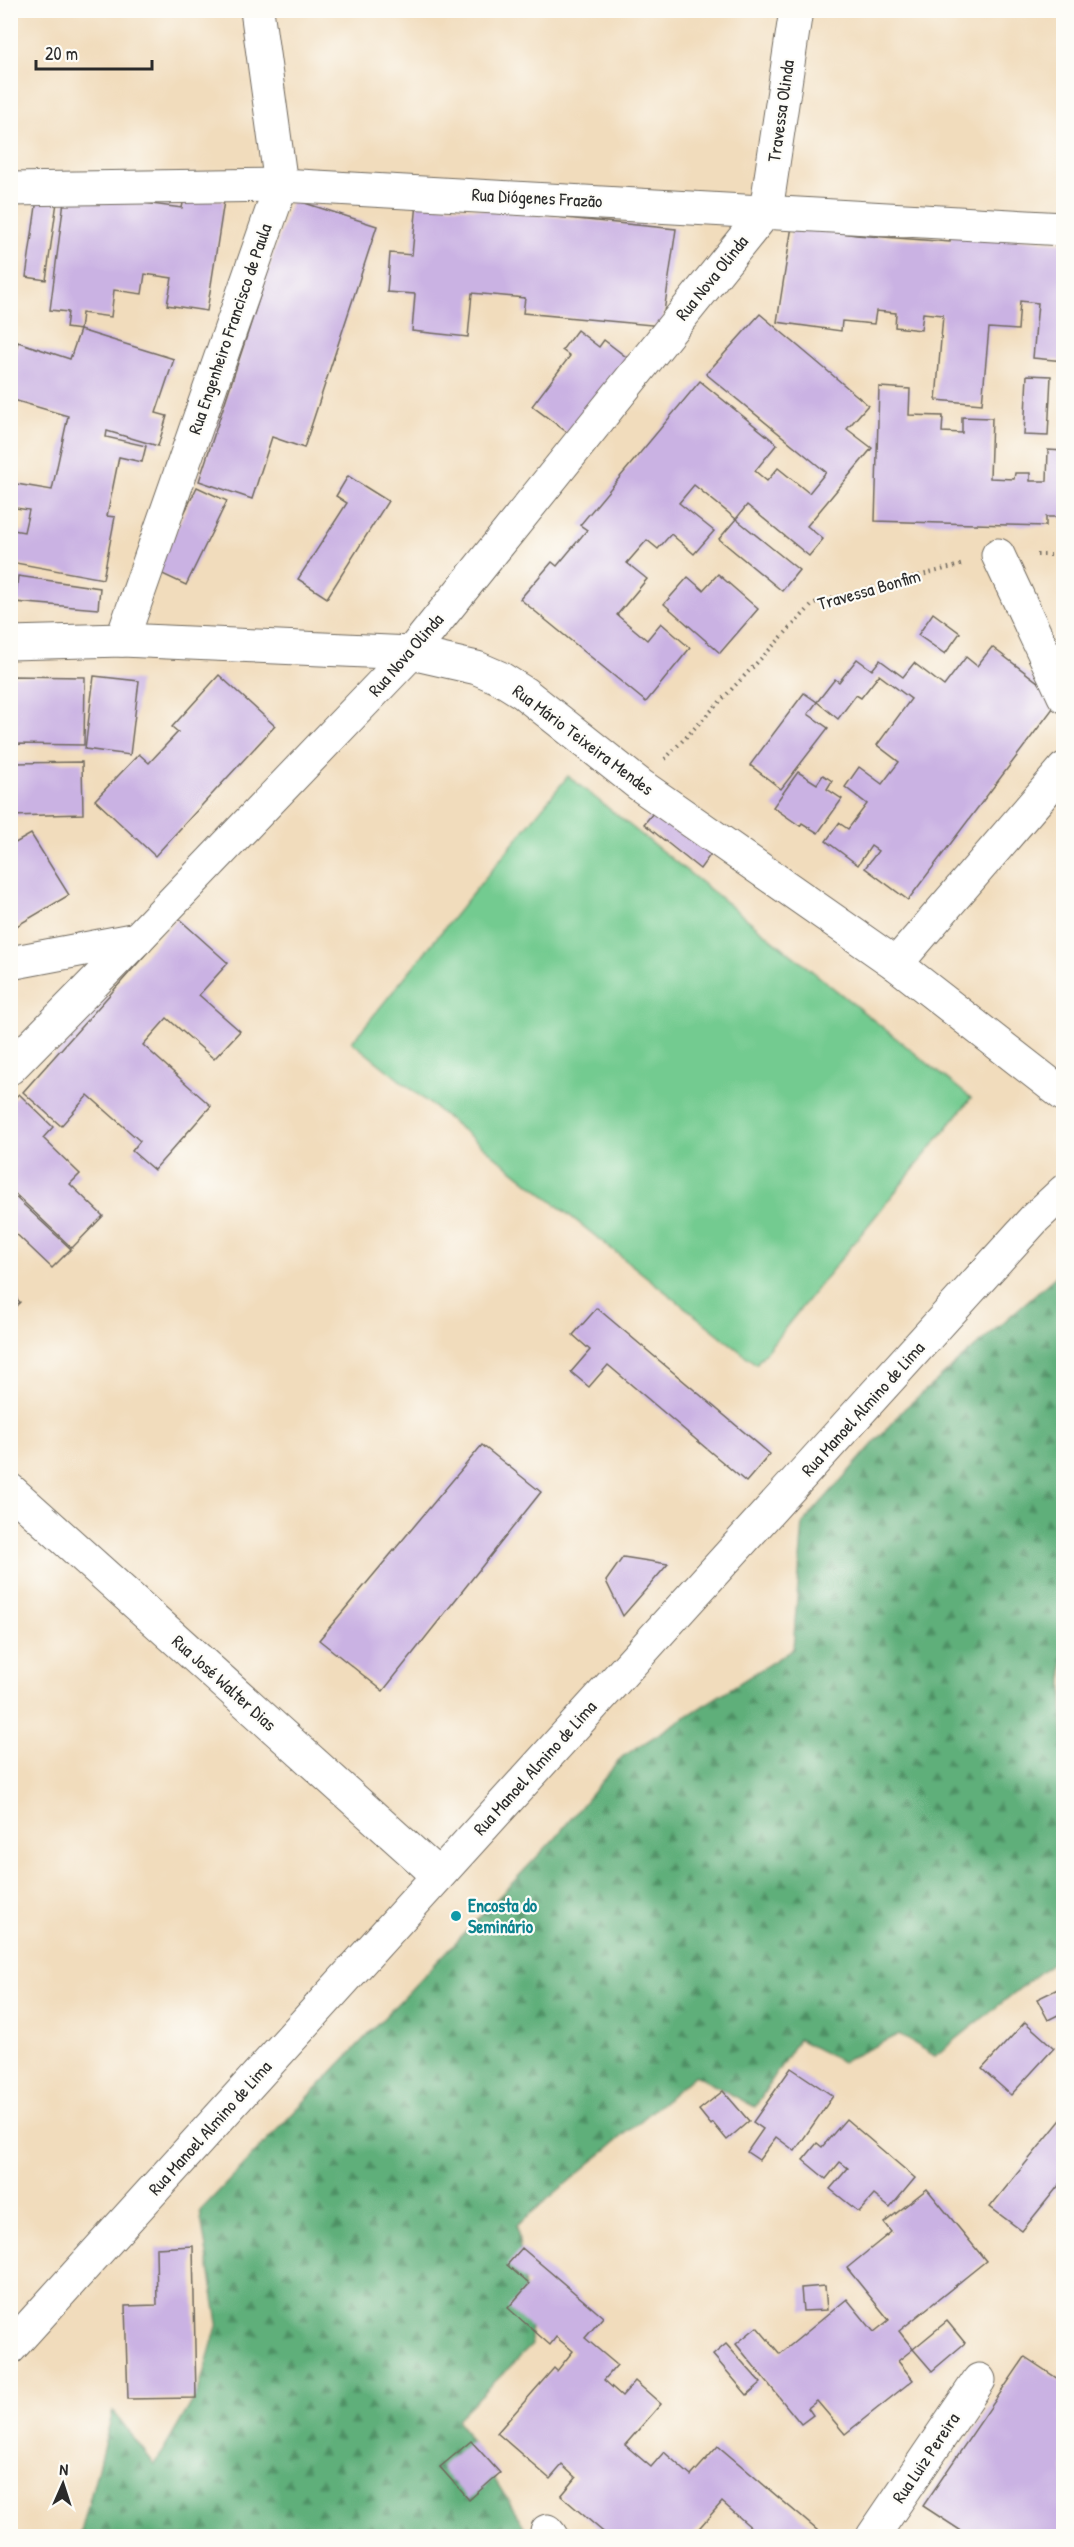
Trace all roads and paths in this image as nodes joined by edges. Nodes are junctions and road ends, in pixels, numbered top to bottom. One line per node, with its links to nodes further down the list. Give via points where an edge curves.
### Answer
1 (257, 10): 3 (street, Rua Engenheiro Francisco de Paula)
2 (796, 10): 5 (street, Travessa Olinda)
3 (281, 185): 4 (street, Rua Diógenes Frazão); 5 (street, Rua Diógenes Frazão); 9 (street, Rua Engenheiro Francisco de Paula)
4 (10, 189)
5 (766, 211): 6 (street, Rua Diógenes Frazão); 11 (street, Rua Nova Olinda)
6 (1064, 229)
7 (998, 555): 8 (path, Travessa Bonfim); 12 (street); 14 (path, Travessa Bonfim, via 814,603)
8 (1064, 555)
9 (122, 640): 10 (street, Rua Mário Teixeira Mendes); 11 (street, Rua Mário Teixeira Mendes)
10 (10, 643)
11 (411, 653): 14 (street, Rua Mário Teixeira Mendes, via 477,668 500,678); 15 (street, Rua Nova Olinda)
12 (1064, 696)
13 (1064, 769): 17 (street)
14 (640, 785): 17 (street, Rua Mário Teixeira Mendes)
15 (137, 939): 16 (street); 18 (street, Rua Nova Olinda)
16 (10, 963)
17 (896, 964): 19 (street, Rua Mário Teixeira Mendes)
18 (10, 1068)
19 (1064, 1095)
20 (1064, 1191): 22 (street, Rua Manoel Almino de Lima, via 1035,1218)
21 (10, 1490): 22 (street, Rua José Walter Dias)
22 (438, 1875): 23 (street, Rua Manoel Almino de Lima)
23 (15, 2335)
24 (979, 2380): 25 (street, Rua Luiz Pereira)
25 (873, 2536)

